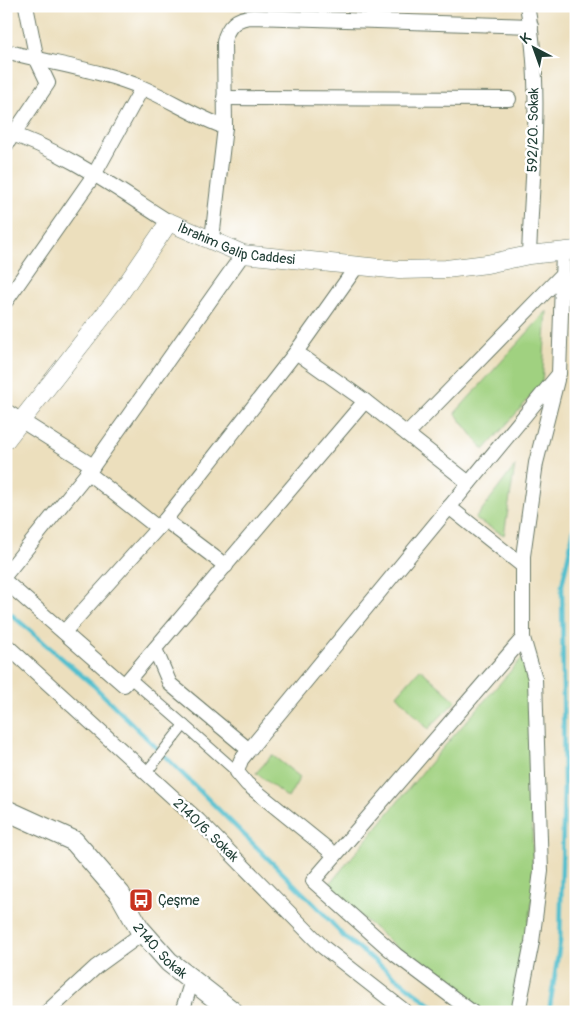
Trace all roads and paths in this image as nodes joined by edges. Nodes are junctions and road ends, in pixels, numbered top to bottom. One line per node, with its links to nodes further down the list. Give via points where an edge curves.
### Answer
1 (26, 6): 5 (street)
2 (527, 6): 3 (street, 592/20. Sokak)
3 (531, 26): 7 (street, via 244,17 235,22 225,35); 16 (street, 592/20. Sokak, via 535,96)
4 (6, 51): 5 (street)
5 (37, 60): 6 (street, via 84,68); 10 (street, via 48,83)
6 (142, 88): 9 (street, via 199,118); 11 (street)
7 (224, 98): 8 (street); 9 (street)
8 (509, 99)
9 (225, 127): 13 (street)
10 (8, 137): 11 (street)
11 (94, 175): 12 (street); 19 (street)
12 (169, 222): 13 (street, İbrahim Galip Caddesi); 23 (street, İbrahim Galip Caddesi, via 115,301)
13 (212, 239): 15 (street, İbrahim Galip Caddesi)
14 (569, 250): 16 (street, İbrahim Galip Caddesi); 18 (street)
15 (243, 254): 17 (street, İbrahim Galip Caddesi); 26 (street)
16 (529, 255): 17 (street, İbrahim Galip Caddesi, via 446,269 399,270)
17 (357, 266): 20 (street)
18 (564, 274): 21 (street); 24 (street)
19 (6, 301)
20 (296, 352): 22 (street); 29 (street)
21 (559, 374): 27 (street); 31 (street, via 536,463)
22 (365, 401): 24 (street); 30 (street)
23 (14, 415): 25 (street, İbrahim Galip Caddesi); 26 (street)
24 (407, 434): 27 (street)
25 (6, 440)
26 (90, 469): 29 (street); 32 (street)
27 (469, 483): 28 (street)
28 (449, 507): 31 (street); 40 (street)
29 (161, 524): 30 (street); 34 (street)
30 (226, 566): 37 (street)
31 (523, 566): 35 (street)
32 (6, 574)
33 (6, 582): 34 (street)
34 (64, 632): 38 (street, via 124,685)
35 (523, 638): 44 (street); 52 (street, via 535,679 541,872)
36 (6, 645): 42 (street, 2140/6. Sokak)
37 (155, 650): 38 (street); 40 (street, via 170,684)
38 (130, 678): 39 (street)
39 (184, 725): 41 (street); 42 (street)
40 (249, 750): 41 (street)
41 (237, 772): 44 (street, via 247,784)
42 (146, 773): 50 (street, 2140/6. Sokak, via 199,821 323,947)
43 (6, 810): 45 (main road, 2140. Sokak, via 74,841 120,894)
44 (335, 855): 51 (street, via 313,881 396,955)
45 (143, 933): 46 (main road, 2140. Sokak, via 169,962); 47 (street, via 96,967)
46 (192, 980): 48 (street); 49 (main road, 2140. Sokak)
47 (47, 1012)
48 (182, 1012)
49 (233, 1012)
50 (406, 1012)
51 (472, 1012)
52 (518, 1012)

